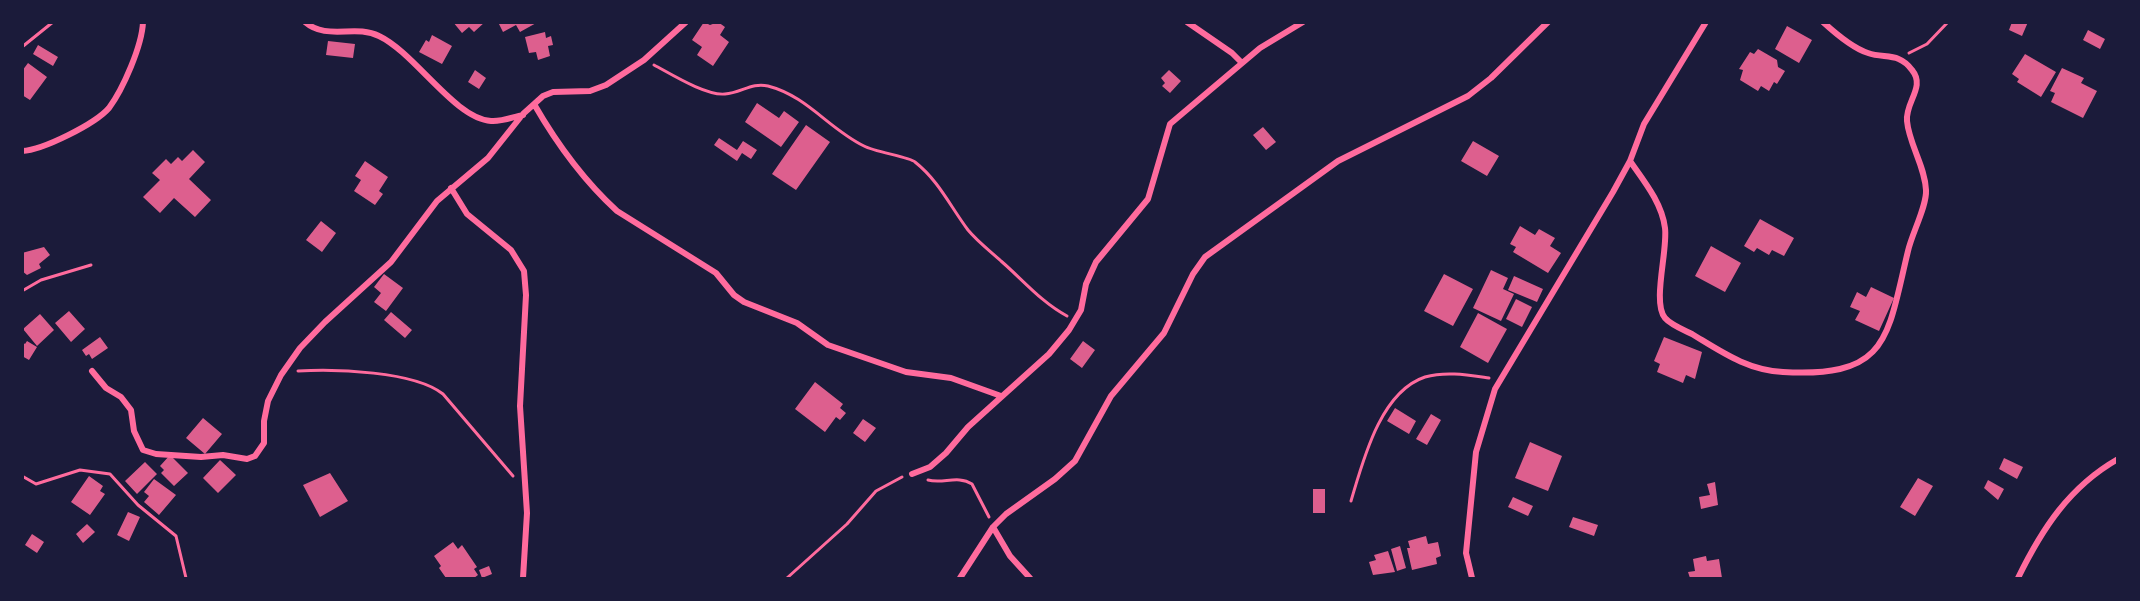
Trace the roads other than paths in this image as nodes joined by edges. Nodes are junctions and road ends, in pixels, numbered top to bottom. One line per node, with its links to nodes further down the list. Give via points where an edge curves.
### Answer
1 (144, 22): 12 (street, via 141,42 109,107 54,142)
2 (305, 22): 11 (street, via 323,33 376,34 393,44 478,118 491,121)
3 (686, 22): 10 (street, via 644,60 606,85 590,91 553,92)
4 (1187, 22): 9 (street)
5 (1303, 22): 9 (street)
6 (1548, 22): 19 (street, via 1468,96 1338,161 1205,257 1164,333 1111,396 1075,461)
7 (1706, 22): 13 (street, via 1644,124)
8 (1823, 22): 13 (street, via 1863,51 1899,58 1914,71 1917,80 1906,117 1926,195 1893,313 1883,339 1863,362 1849,368 1803,373 1749,366 1666,319 1660,304 1664,222 1659,206)
9 (1242, 63): 16 (street, via 1170,124 1148,199 1096,262 1075,320 1049,354)
10 (534, 104): 11 (street); 16 (street, via 558,146 604,199 716,273 744,302 797,323 828,345 906,372 951,378)
11 (523, 114): 14 (street, via 488,158)
12 (22, 151)
13 (1630, 161): 23 (street, via 1500,380 1487,410 1476,452 1466,553)
14 (450, 188): 15 (street, via 391,262 300,348 268,401 264,443 255,456 201,457 143,450 134,431 131,410); 20 (street, via 467,214 511,250 524,271 520,406 526,492)
15 (92, 371)
16 (1001, 396): 18 (street, via 930,467)
17 (2118, 459): 24 (street, via 2089,477 2060,508 2036,541)
18 (912, 474)
19 (993, 527): 21 (street); 22 (street)
20 (523, 579)
21 (960, 579)
22 (1030, 579)
23 (1472, 579)
24 (2018, 579)

